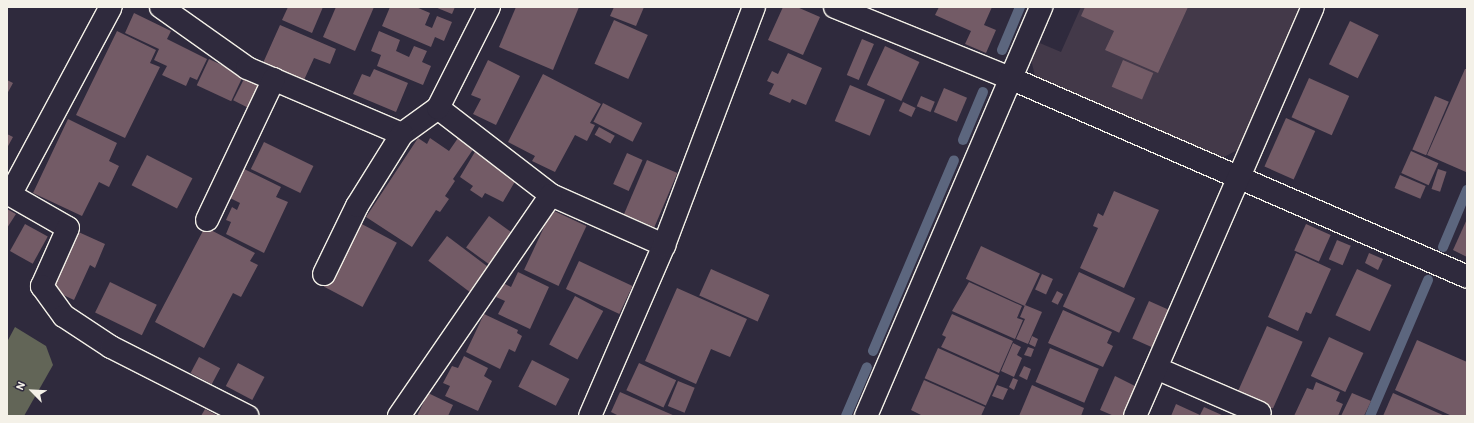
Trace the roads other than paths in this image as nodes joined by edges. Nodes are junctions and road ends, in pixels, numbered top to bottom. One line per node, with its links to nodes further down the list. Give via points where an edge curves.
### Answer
1 (111, 7): 13 (street)
2 (160, 7): 9 (street, via 247,68)
3 (488, 7): 10 (street)
4 (754, 7): 16 (street)
5 (835, 7): 8 (street)
6 (1041, 7): 8 (street)
7 (1312, 7): 12 (street)
8 (1010, 78): 12 (street); 24 (street)
9 (274, 80): 11 (street); 15 (street)
10 (438, 108): 11 (street); 14 (street)
11 (402, 134): 17 (street, via 357,206)
12 (1239, 177): 18 (street); 19 (street)
13 (9, 194): 21 (street, via 68,228 42,286 64,316 111,347)
14 (550, 195): 16 (street); 22 (street)
15 (207, 220)
16 (664, 245): 23 (street)
17 (324, 274)
18 (1467, 277)
19 (1156, 368): 20 (street); 25 (street)
20 (1260, 413)
21 (247, 416)
22 (399, 416)
23 (590, 416)
24 (866, 416)
25 (1135, 416)

